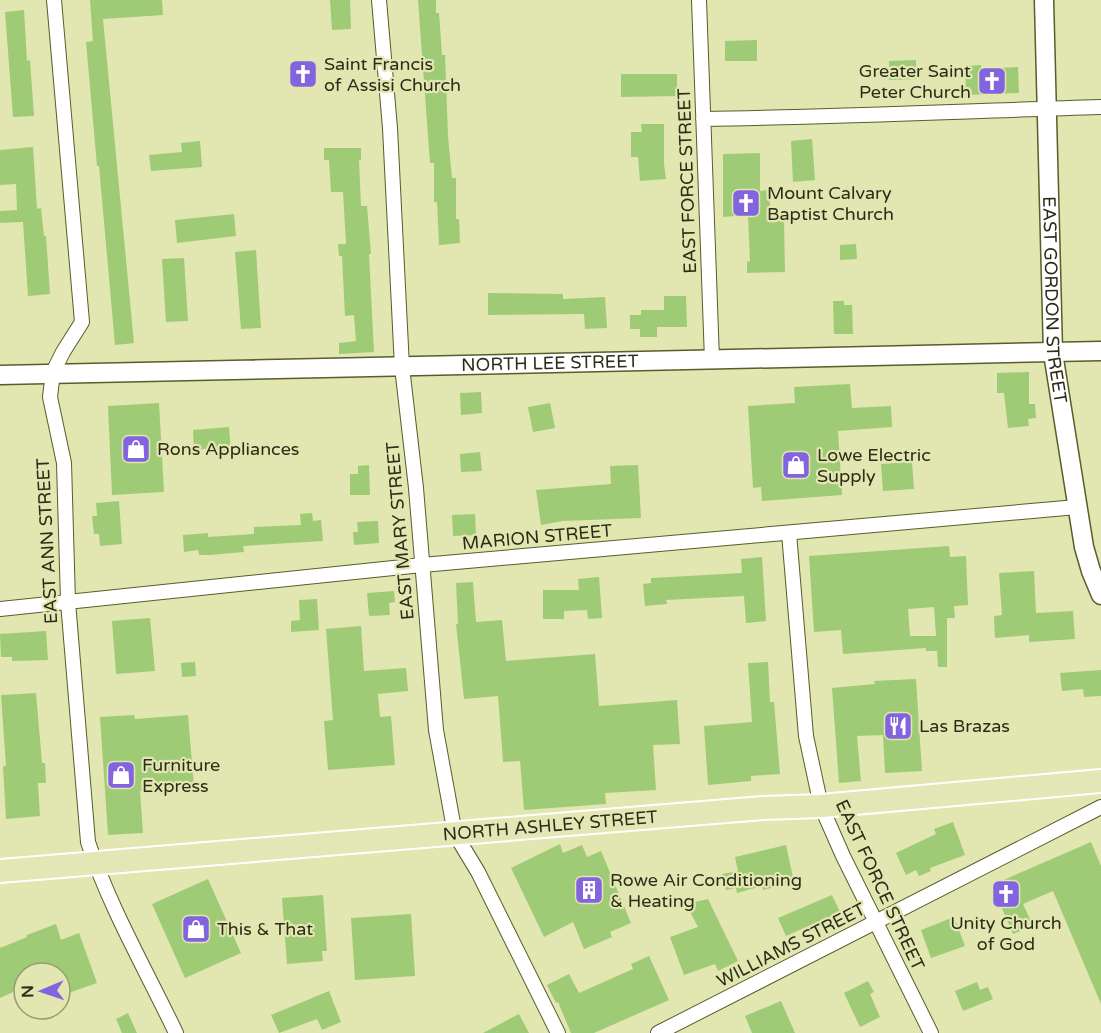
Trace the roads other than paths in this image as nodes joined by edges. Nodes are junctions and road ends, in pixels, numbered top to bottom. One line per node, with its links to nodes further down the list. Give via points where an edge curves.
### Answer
1 (54, 0): 12 (street, EAST ANN STREET, via 82,322)
2 (379, 0): 11 (street, EAST MARY STREET)
3 (699, 0): 7 (street, EAST FORCE STREET)
4 (1044, 0): 6 (street, EAST GORDON STREET)
5 (1101, 107): 6 (street)
6 (1046, 109): 7 (street); 9 (street, EAST GORDON STREET)
7 (703, 119): 10 (street, EAST FORCE STREET)
8 (1101, 351): 9 (street, NORTH LEE STREET)
9 (1053, 353): 10 (street, NORTH LEE STREET); 14 (street, EAST GORDON STREET)
10 (711, 360): 11 (street, NORTH LEE STREET)
11 (402, 367): 12 (street, NORTH LEE STREET); 16 (street, EAST MARY STREET)
12 (53, 372): 13 (street, NORTH LEE STREET); 18 (street, EAST ANN STREET, via 50,397 64,463)
13 (0, 375)
14 (1077, 507): 15 (street, MARION STREET); 17 (street, EAST GORDON STREET, via 1091,571)
15 (789, 533): 16 (street, MARION STREET); 21 (street, EAST FORCE STREET, via 806,736)
16 (422, 565): 18 (street, MARION STREET); 23 (street, EAST MARY STREET, via 436,730)
17 (1101, 595)
18 (68, 602): 19 (street, MARION STREET); 24 (street, EAST ANN STREET, via 88,842)
19 (0, 609)
20 (1101, 781): 21 (main road, NORTH ASHLEY STREET)
21 (821, 806): 23 (main road, NORTH ASHLEY STREET); 26 (street, EAST FORCE STREET)
22 (1101, 807): 26 (street, WILLIAMS STREET)
23 (455, 834): 24 (main road, NORTH ASHLEY STREET); 28 (street, EAST MARY STREET)
24 (95, 863): 25 (main road, NORTH ASHLEY STREET); 27 (street, EAST ANN STREET)
25 (0, 872)
26 (877, 922): 29 (street, WILLIAMS STREET); 30 (street, EAST FORCE STREET)
27 (177, 1033)
28 (558, 1033)
29 (658, 1033)
30 (931, 1033)

